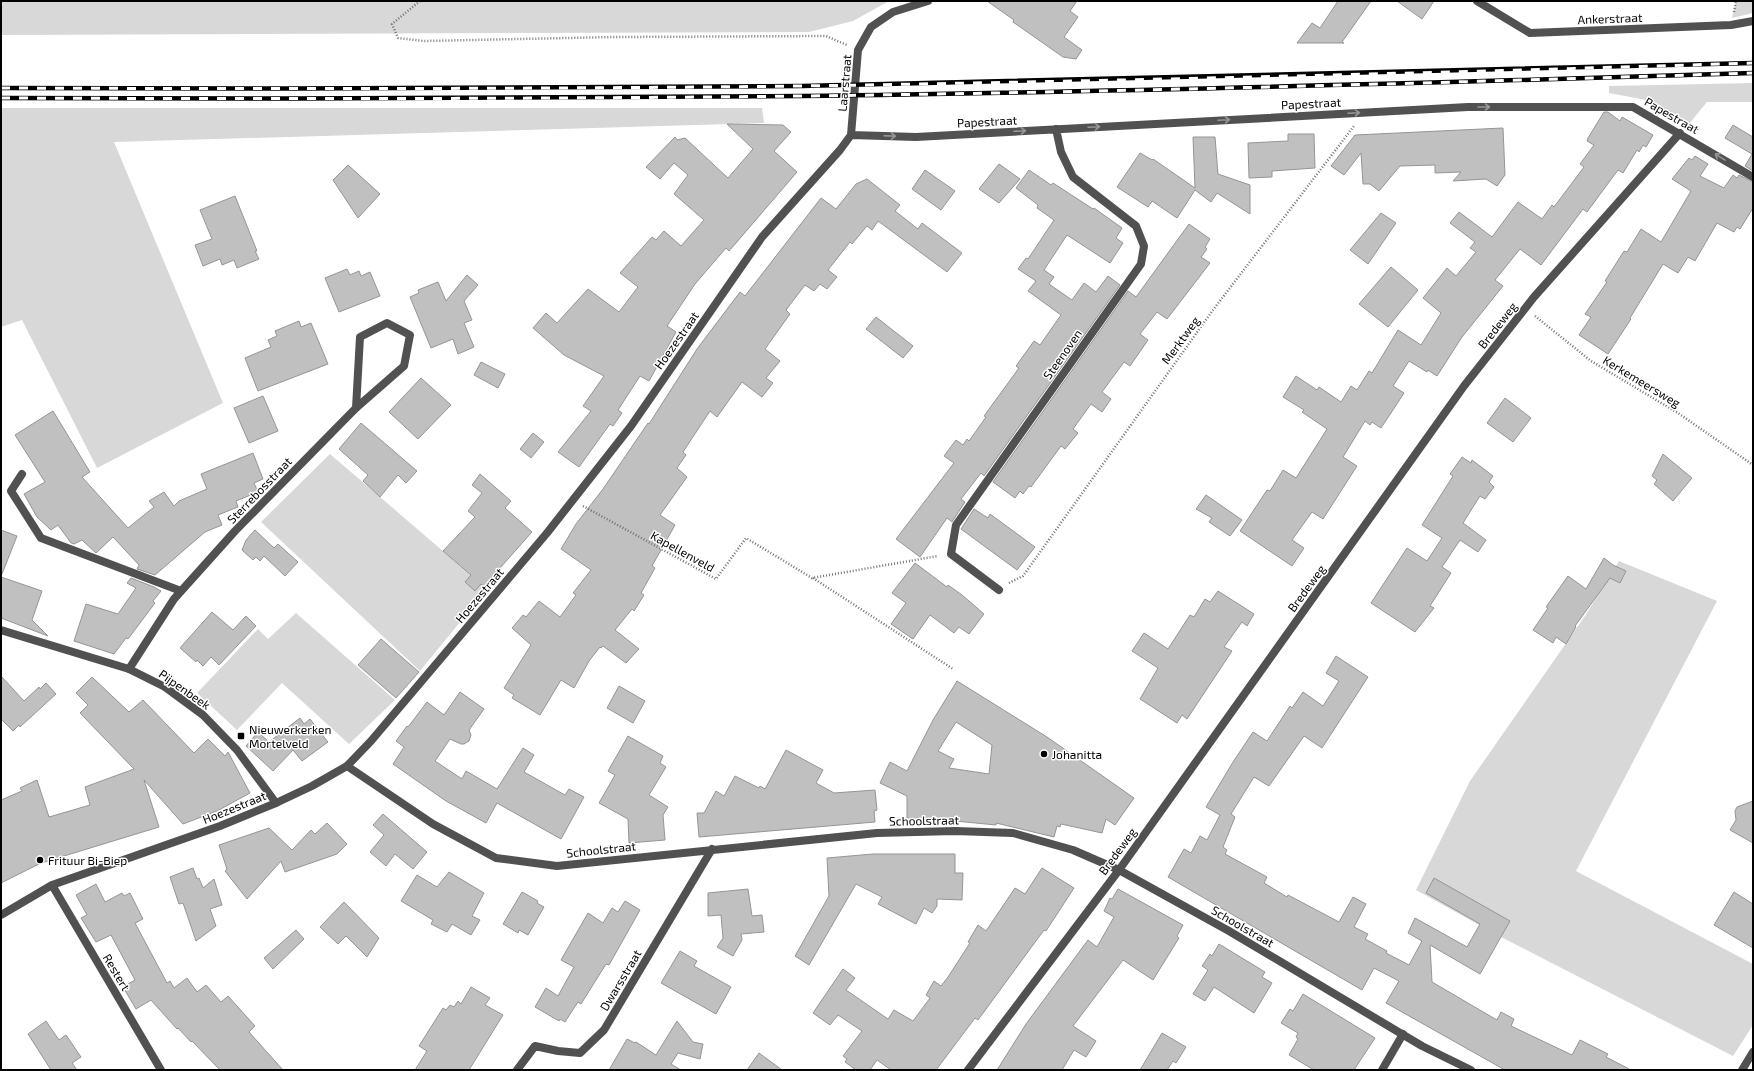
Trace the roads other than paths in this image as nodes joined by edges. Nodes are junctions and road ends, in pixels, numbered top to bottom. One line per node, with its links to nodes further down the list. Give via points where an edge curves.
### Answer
1 (928, 1): 6 (street, Laarstraat, via 893,12 871,27 858,50)
2 (1477, 1): 3 (street, Ankerstraat, via 1530,33 1732,25)
3 (1753, 21)
4 (1056, 129): 5 (street, Papestraat, one-way to 5, via 1468,107 1633,106); 6 (street, Papestraat, one-way to 4, via 916,137); 10 (street, Steenoven, via 1061,152 1073,177 1136,226 1144,246 1142,264 956,525 951,554)
5 (1680, 133): 7 (street, Papestraat, one-way to 5); 17 (street, Bredeweg, via 1525,309 1464,386)
6 (851, 135): 14 (street, Hoezestraat, via 762,237 631,426 547,533)
7 (1753, 177)
8 (356, 408): 8 (street, Sterrebosstraat, via 404,366 410,335 387,323 360,337); 11 (street, Sterrebosstraat, via 235,530)
9 (22, 474): 11 (street, via 11,492 41,538)
10 (998, 590)
11 (182, 591): 13 (street, Sterrebosstraat, via 174,599)
12 (1, 630): 13 (street, Pijpenbeek)
13 (129, 669): 15 (street, Pijpenbeek, via 164,687 203,715 237,750)
14 (347, 766): 15 (street, Hoezestraat); 16 (street, Schoolstraat, via 433,824 496,858 557,866)
15 (276, 803): 18 (street, Hoezestraat, via 220,826)
16 (712, 849): 17 (street, Schoolstraat, via 877,833 1013,833 1073,850); 23 (street, Dwarsstraat, via 604,1030 580,1053 535,1046)
17 (1119, 870): 20 (street, Schoolstraat, via 1229,931); 24 (street, Bredeweg)
18 (52, 885): 19 (street, Hoezestraat); 22 (street, Restert)
19 (1, 915)
20 (1403, 1034): 25 (street); 26 (street, Schoolstraat)
21 (1753, 1052): 27 (street)
22 (161, 1070)
23 (517, 1070)
24 (968, 1070)
25 (1382, 1070)
26 (1471, 1070)
27 (1742, 1070)

